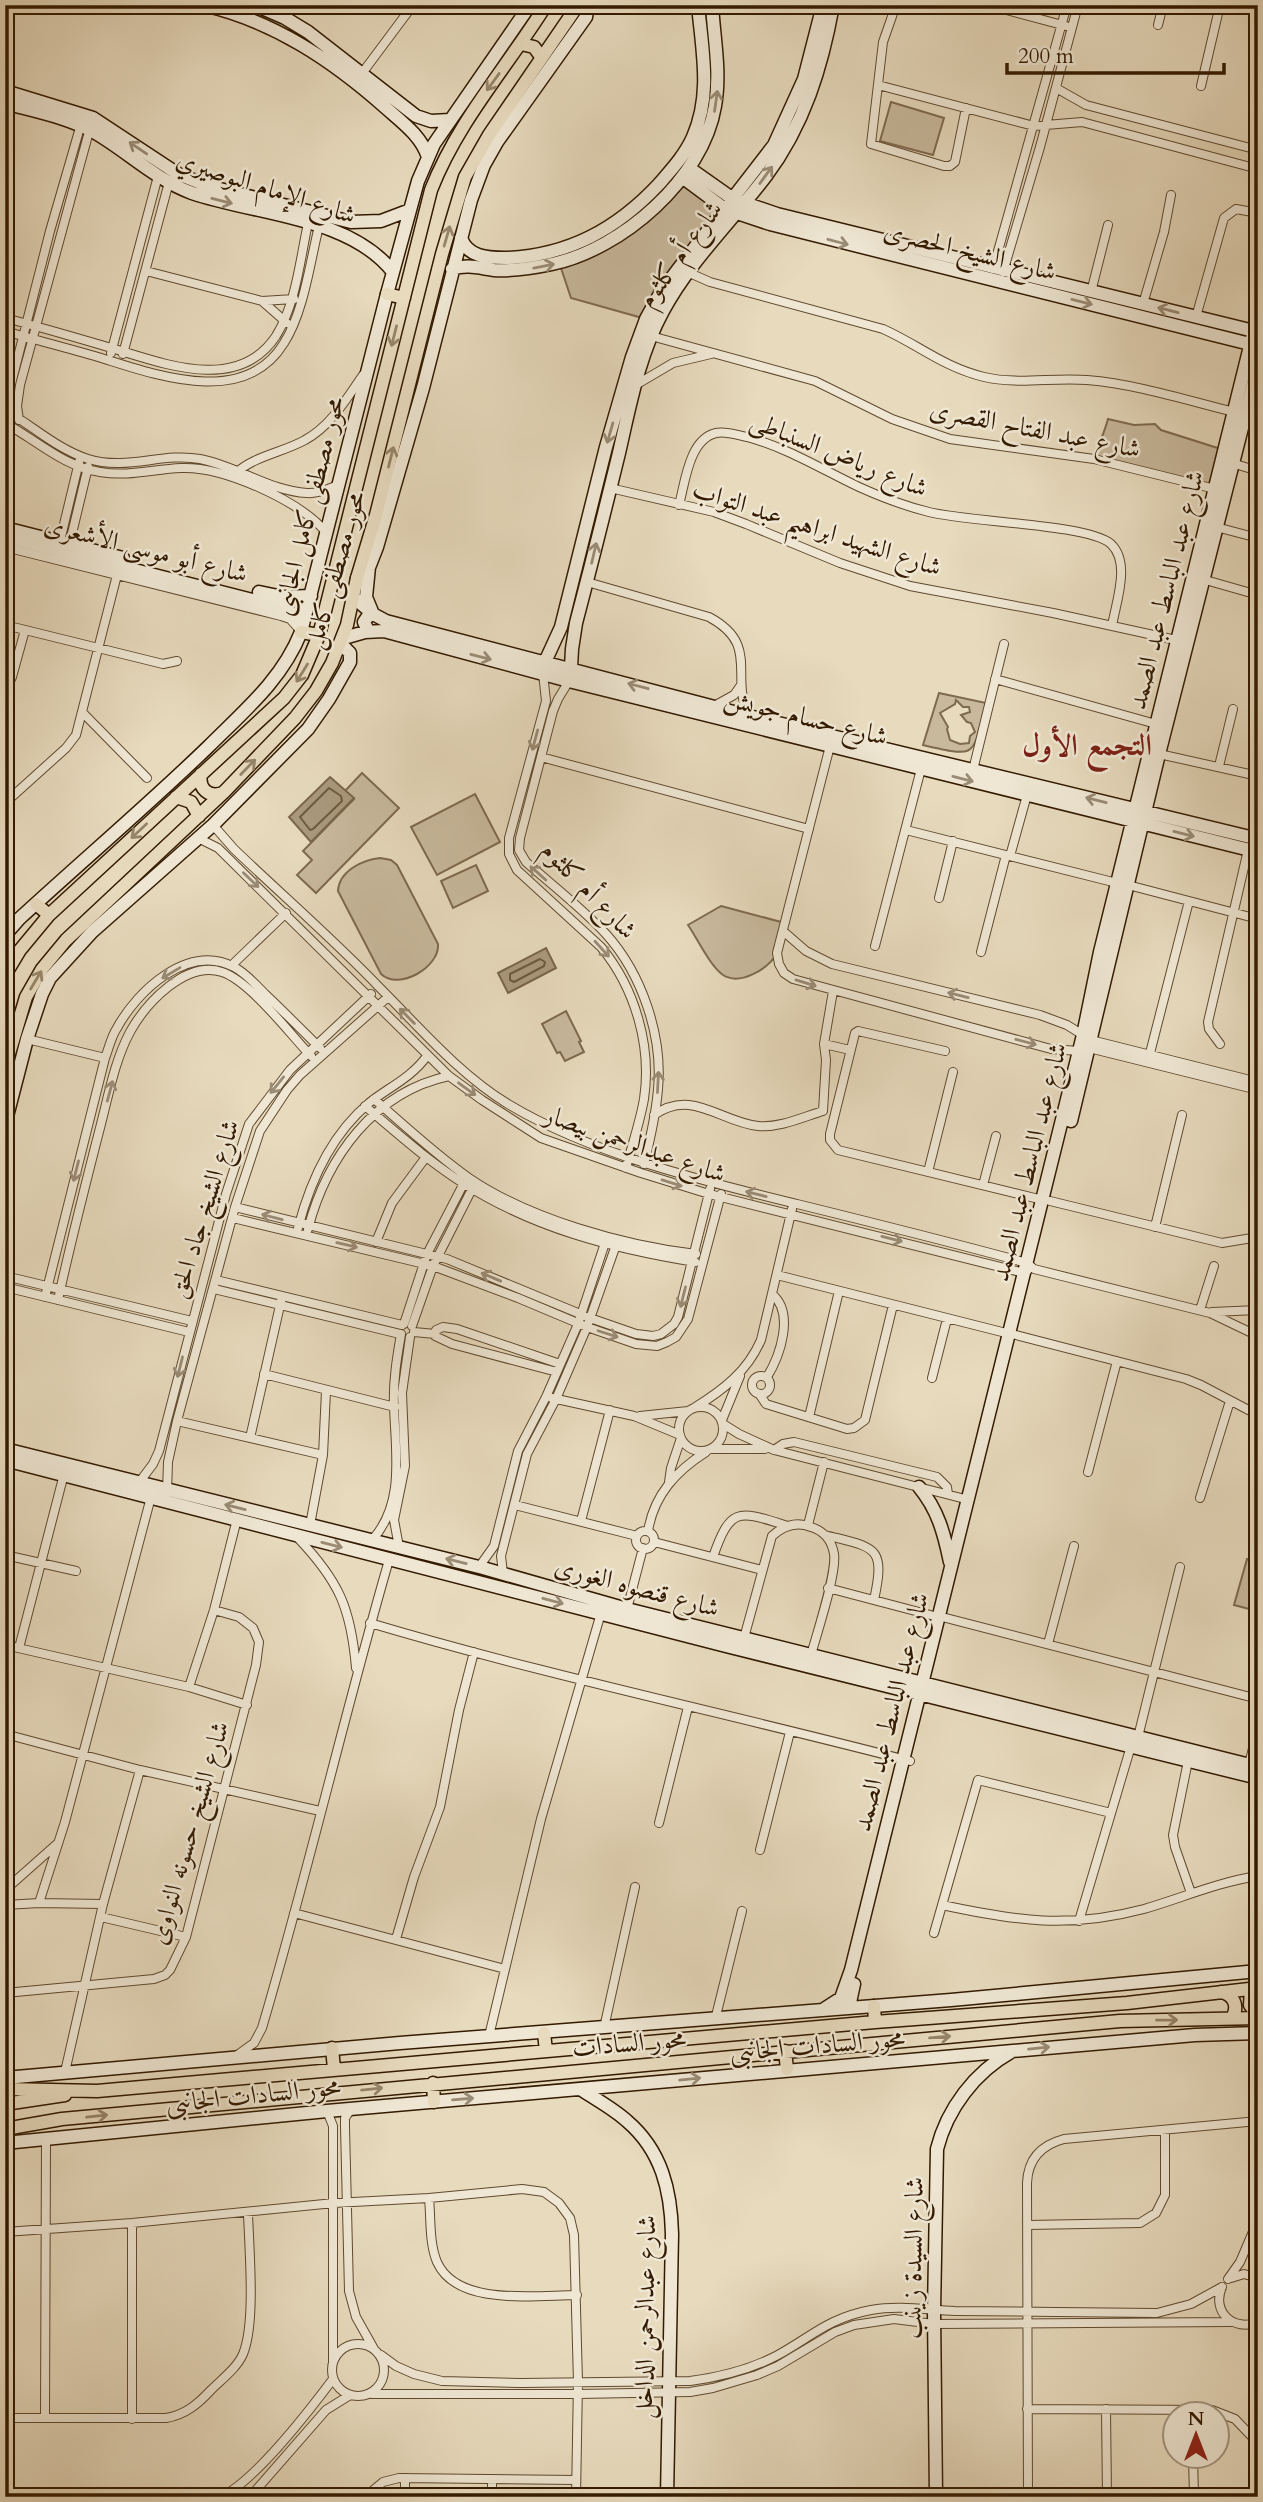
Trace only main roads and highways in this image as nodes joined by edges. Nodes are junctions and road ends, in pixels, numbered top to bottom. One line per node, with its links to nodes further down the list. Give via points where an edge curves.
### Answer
1 (579, 5): 3 (main road, محور مصطفى كامل)
2 (543, 11): 3 (main road, via 541,25 547,31); 4 (main road, محور مصطفى كامل)
3 (560, 30): 5 (main road, محور مصطفى كامل)
4 (521, 44): 5 (main road, via 534,47); 7 (main road, محور مصطفى كامل, one-way to 7, via 442,161)
5 (542, 58): 8 (main road, محور مصطفى كامل, one-way to 5, via 465,177)
6 (387, 293): 7 (main road)
7 (404, 298): 11 (main road, محور مصطفى كامل, one-way to 11)
8 (429, 307): 9 (main road); 13 (main road, محور مصطفى كامل, one-way to 8, via 306,704 342,641)
9 (442, 310)
10 (301, 632): 11 (main road)
11 (319, 635): 12 (main road, محور مصطفى كامل, one-way to 12, via 309,662 284,698)
12 (201, 774): 13 (main road, via 206,791 215,795); 14 (main road, محور مصطفى كامل)
13 (225, 791): 15 (main road, محور مصطفى كامل)
14 (176, 797): 15 (main road, via 191,802); 17 (main road, محور مصطفى كامل, one-way to 17)
15 (199, 816): 19 (main road, محور مصطفى كامل, one-way to 15, via 19,1016 38,975 66,940 123,896)
16 (36, 904): 17 (main road)
17 (49, 915): 18 (main road, محور مصطفى كامل)
18 (5, 975)
19 (5, 1067)
20 (1254, 1989): 21 (main road, محور السادات); 23 (main road, via 1250,2005)
21 (1221, 1992): 24 (main road, via 1234,2002); 25 (main road, محور السادات)
22 (874, 2006): 25 (main road)
23 (1258, 2017): 24 (main road, محور السادات)
24 (1232, 2018): 29 (main road, محور السادات, one-way to 24, via 1119,2021)
25 (875, 2022): 28 (main road, محور السادات)
26 (544, 2033): 28 (main road)
27 (332, 2048): 30 (main road)
28 (546, 2051): 30 (main road, محور السادات)
29 (785, 2051): 31 (main road); 32 (main road, محور السادات)
30 (334, 2069): 34 (main road, محور السادات)
31 (787, 2069)
32 (433, 2083): 35 (main road); 37 (main road, محور السادات, one-way to 32)
33 (5, 2089): 34 (main road, محور السادات)
34 (97, 2091): 36 (main road)
35 (434, 2102)
36 (5, 2104)
37 (62, 2119): 38 (main road); 39 (main road, محور السادات)
38 (5, 2120)
39 (5, 2129)

